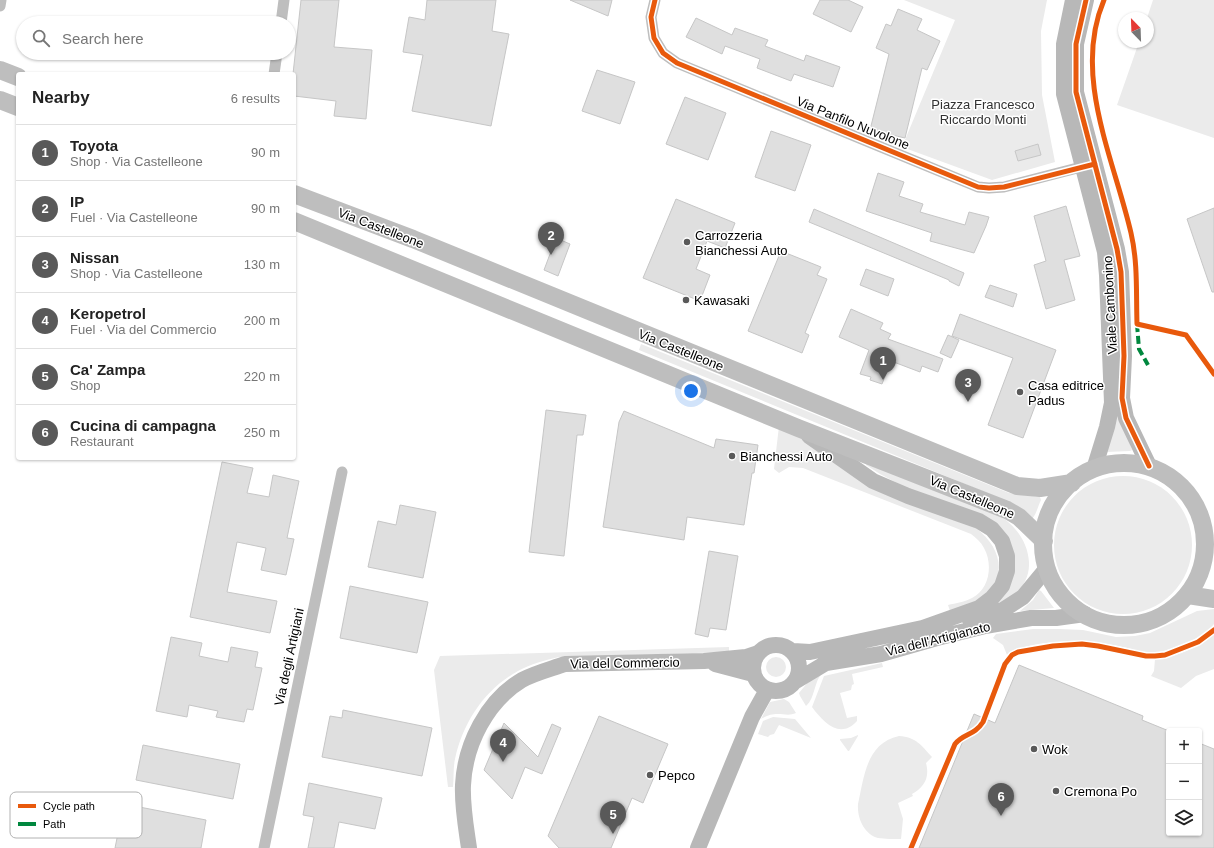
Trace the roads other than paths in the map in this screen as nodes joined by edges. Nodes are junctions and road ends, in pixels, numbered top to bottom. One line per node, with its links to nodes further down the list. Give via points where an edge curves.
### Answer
1 (1, 0): 6 (street)
2 (284, 0): 7 (street)
3 (655, 0): 14 (street, Via Panfilo Nuvolone, via 650,17 654,38 663,53 677,63 978,187 1004,187)
4 (1073, 0): 14 (street, Viale Cambonino, via 1064,44 1064,94)
5 (1086, 0): 14 (street, Viale Cambonino, via 1076,44 1076,92)
6 (0, 6)
7 (282, 16)
8 (276, 60): 10 (street)
9 (0, 70): 11 (main road)
10 (274, 72)
11 (16, 76)
12 (0, 100): 13 (main road)
13 (16, 106)
14 (1089, 165): 18 (street, Viale Cambonino, via 1117,249 1121,272 1124,356 1122,398 1126,418); 19 (street, Viale Cambonino, via 1105,252 1112,403)
15 (296, 195): 21 (main road, Via Castelleone, via 414,240 1017,486 1040,488)
16 (296, 221): 17 (main road, Via Castelleone)
17 (798, 428): 22 (main road, Via Castelleone, via 1007,510 1019,517); 28 (street, via 873,481 979,521 992,529 1002,541 1008,556 1008,571 1002,586 992,598 979,608)
18 (1149, 466): 19 (main road, via 1131,463 1112,464); 23 (main road, via 1168,475 1184,489 1196,506)
19 (1094, 469): 21 (main road)
20 (342, 472): 34 (street, Via degli Artigiani)
21 (1072, 483): 22 (main road, via 1062,492 1049,515)
22 (1044, 540): 24 (main road)
23 (1209, 544): 25 (main road, via 1200,572)
24 (1047, 568): 27 (main road, via 1058,590 1075,608); 28 (street, via 1023,597 1003,610)
25 (1188, 595): 26 (main road); 27 (main road, via 1179,604 1146,622 1108,623)
26 (1214, 599)
27 (1085, 614): 32 (street, Via dell'Artigianato, via 1031,618 985,626 881,654 826,663)
28 (917, 630): 29 (street, via 810,652)
29 (793, 651): 30 (street, via 778,644 763,648); 32 (street, via 800,665)
30 (758, 653): 31 (street, Via del Commercio, via 746,657); 33 (street, via 753,666)
31 (704, 661): 33 (street, Via del Commercio); 35 (street, Via del Commercio, via 565,664 522,680 492,708 472,739 465,762 463,785)
32 (796, 681): 33 (street, via 790,687 775,691)
33 (761, 683): 36 (street, via 752,717)
34 (264, 848)
35 (469, 848)
36 (698, 848)

